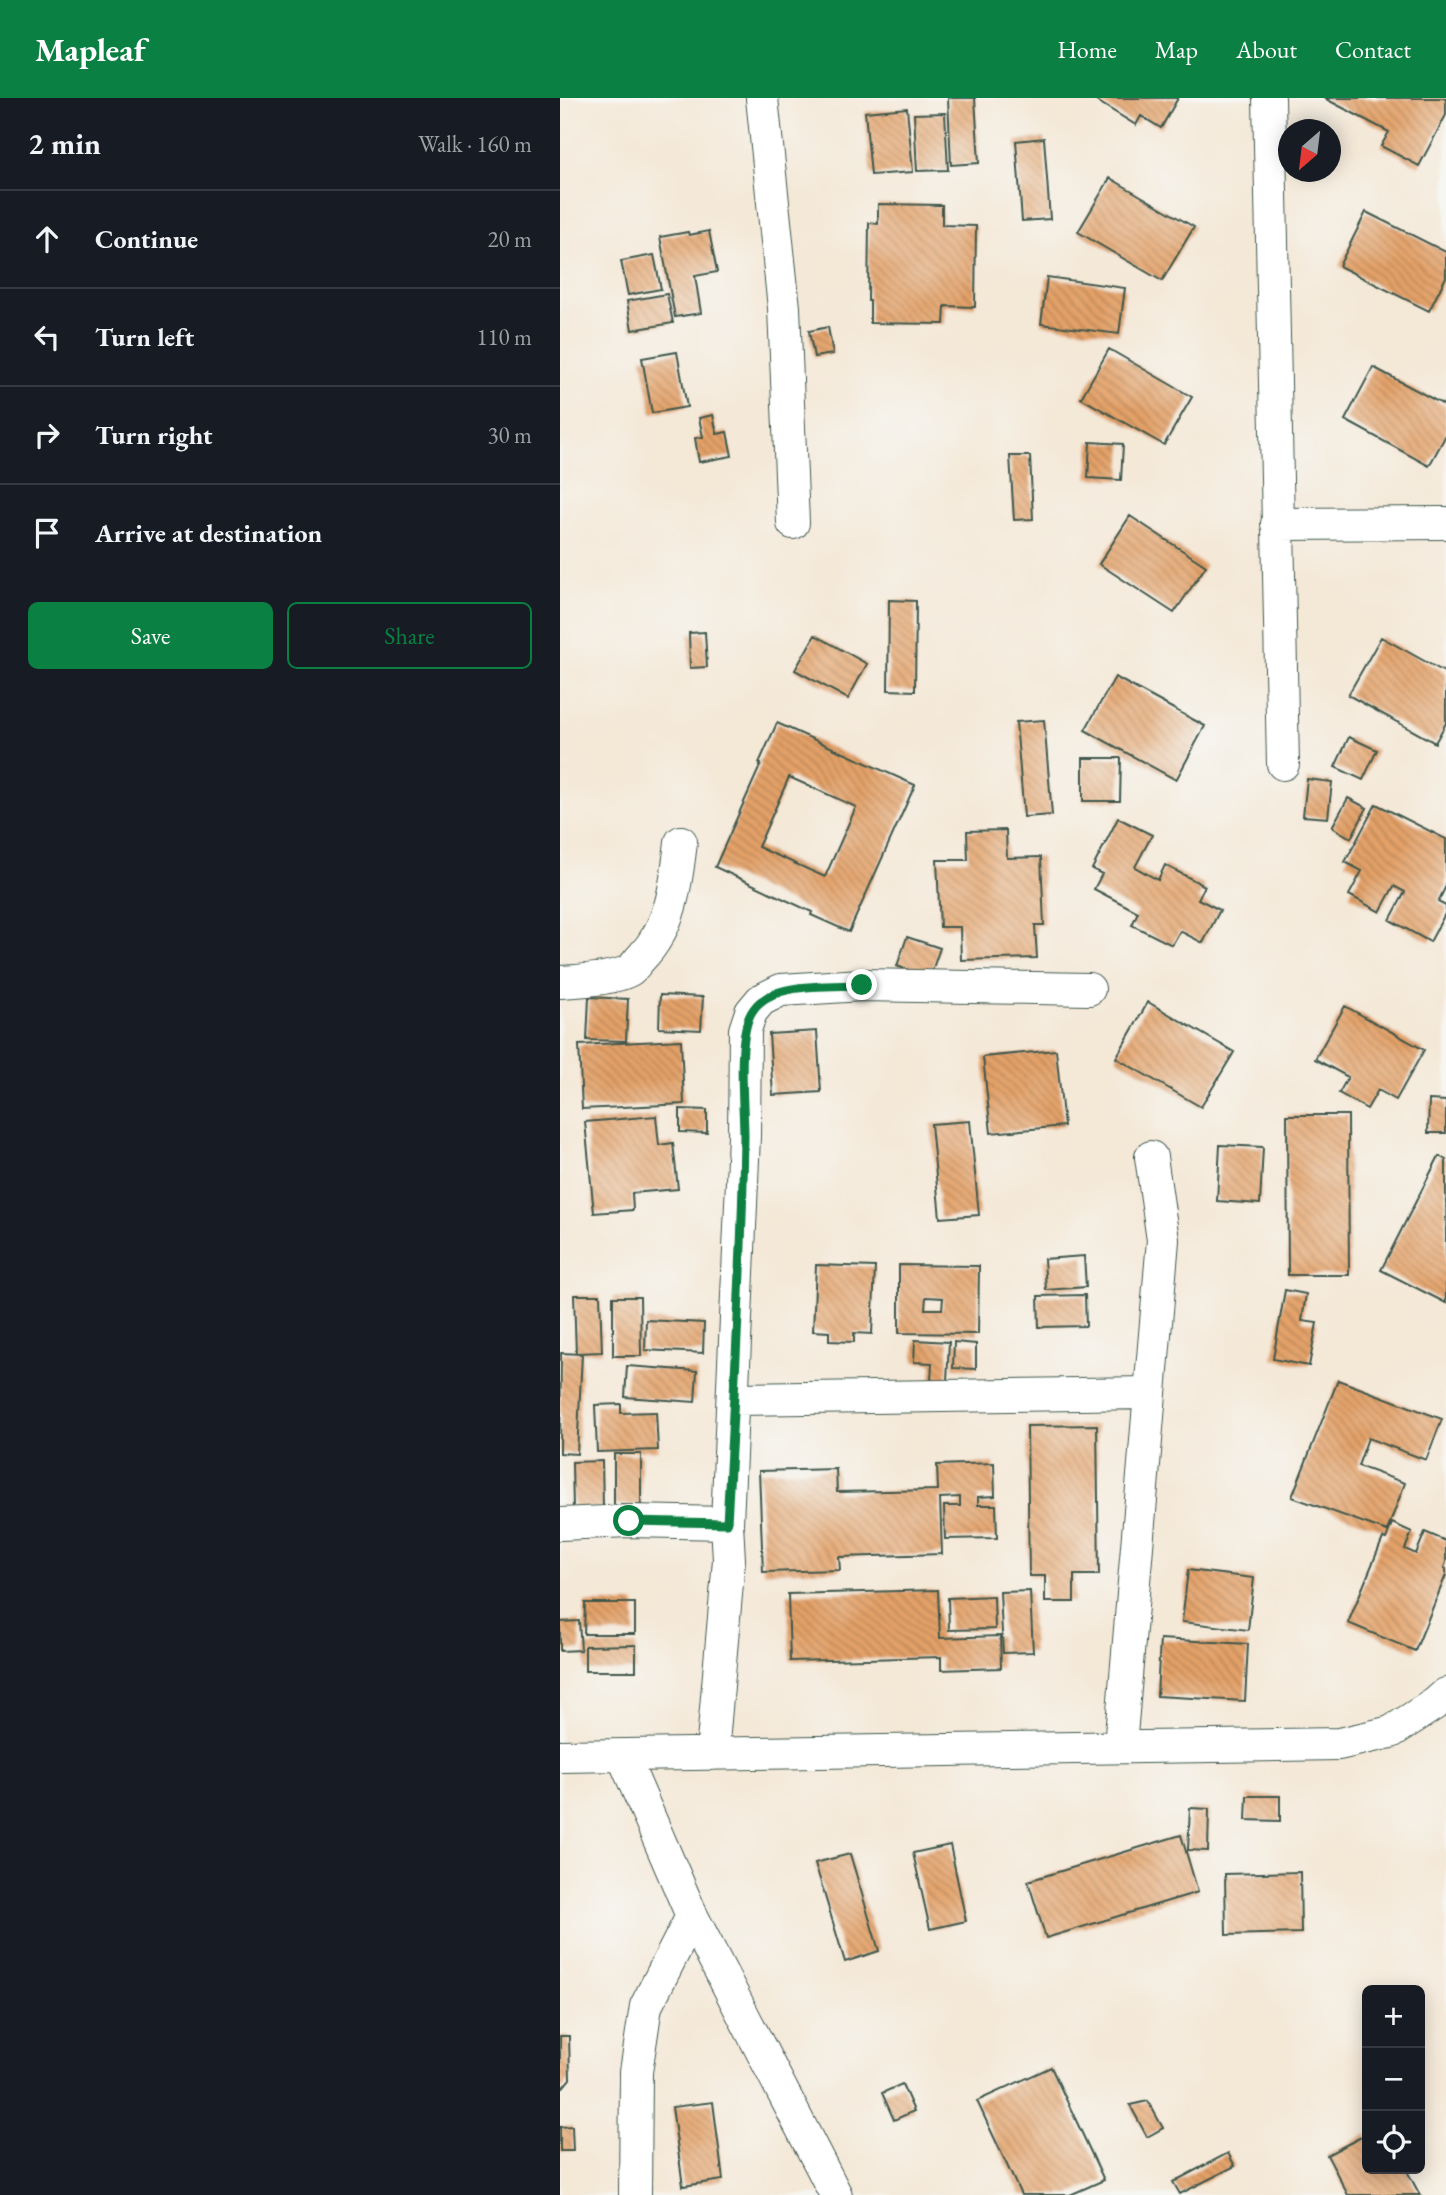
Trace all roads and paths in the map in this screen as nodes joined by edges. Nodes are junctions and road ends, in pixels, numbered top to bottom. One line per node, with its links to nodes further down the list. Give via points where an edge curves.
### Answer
1 (762, 98): 3 (street, via 784,308)
2 (1269, 98): 5 (street)
3 (793, 523)
4 (1446, 523): 5 (street)
5 (1277, 524): 6 (street)
6 (1283, 764)
7 (681, 842): 8 (street, via 674,895 665,925 649,949 629,970 589,981)
8 (560, 982)
9 (1089, 989): 12 (street, via 862,985 780,990 761,1000 745,1030)
10 (1151, 1157): 11 (street, via 1163,1240)
11 (1149, 1393): 12 (street); 16 (street)
12 (734, 1399): 13 (street)
13 (727, 1523): 14 (street); 17 (street, via 729,1560)
14 (560, 1524)
15 (1446, 1694): 16 (street, via 1391,1732 1339,1744)
16 (1120, 1747): 17 (street)
17 (712, 1754): 19 (street)
18 (560, 1756): 19 (street)
19 (623, 1756): 20 (street)
20 (692, 1916): 21 (street, via 646,2006 636,2072); 22 (street)
21 (635, 2195)
22 (836, 2195)

